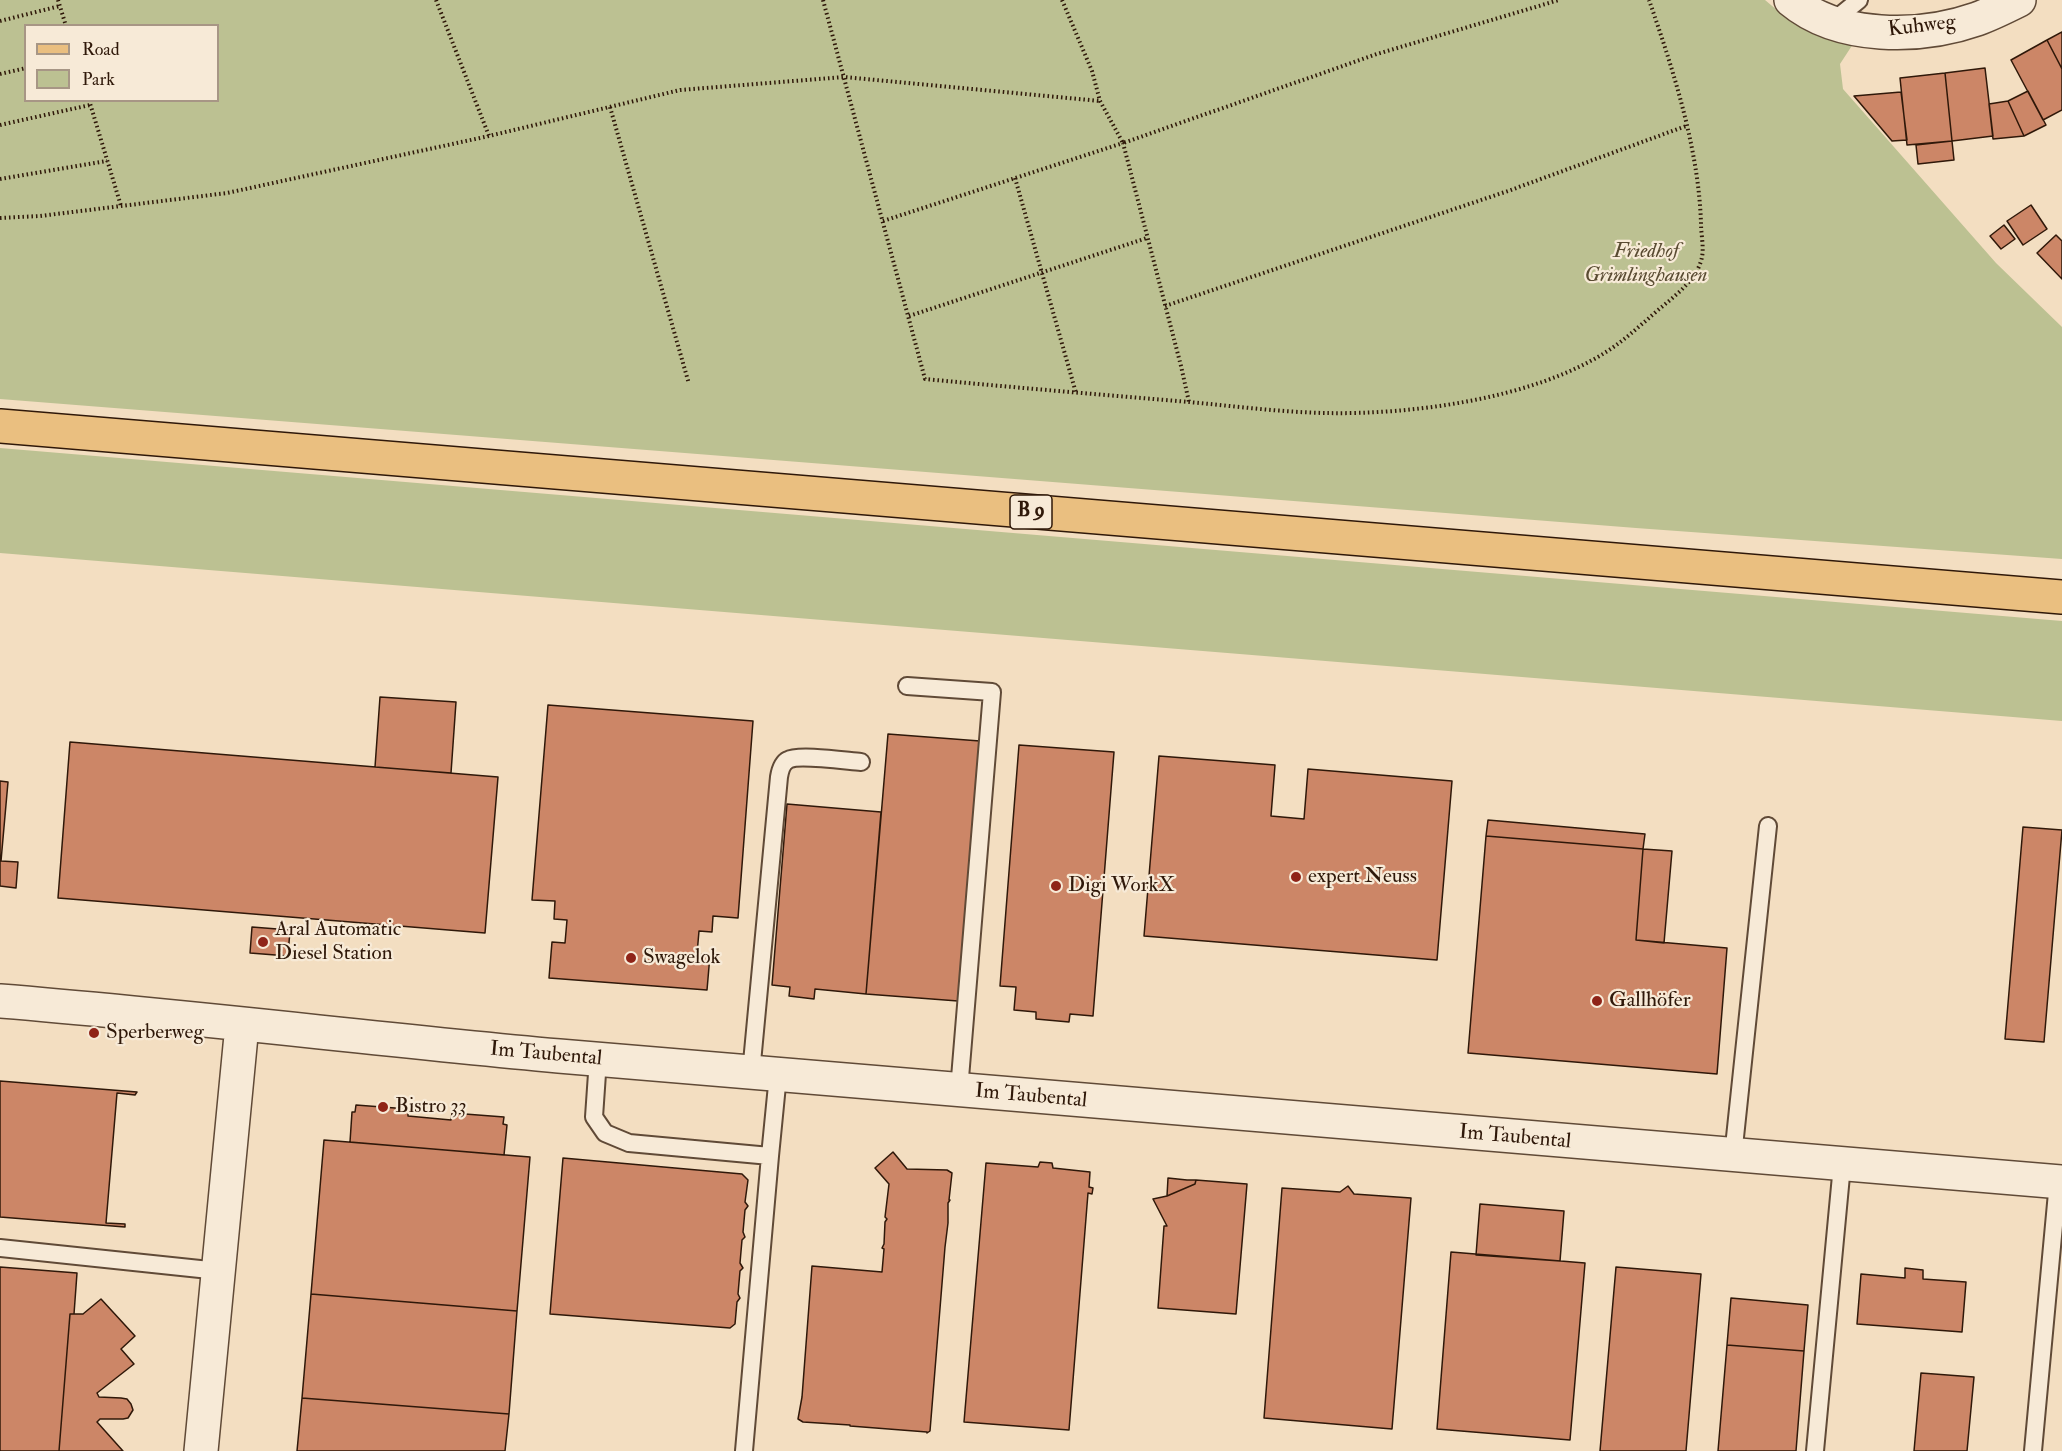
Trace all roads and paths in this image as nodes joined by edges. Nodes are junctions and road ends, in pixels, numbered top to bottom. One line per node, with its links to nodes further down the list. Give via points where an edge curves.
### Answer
1 (58, 0): 10 (path)
2 (436, 0): 22 (path)
3 (823, 0): 16 (path)
4 (1062, 0): 17 (path)
5 (1559, 0): 23 (path, via 1377,54)
6 (1649, 0): 21 (path)
7 (1791, 0): 12 (street, Kuhweg)
8 (1860, 0): 12 (lane)
9 (2019, 0): 12 (street, Kuhweg, via 1975,19 1916,31 1882,32)
10 (60, 6): 11 (path); 13 (path)
11 (0, 21)
12 (1832, 22)
13 (65, 24)
14 (24, 68): 15 (path)
15 (0, 74)
16 (844, 76): 17 (path); 19 (path, via 680,90); 29 (path)
17 (1100, 100): 23 (path)
18 (89, 103): 20 (path); 24 (path)
19 (610, 107): 22 (path); 34 (path)
20 (0, 125)
21 (1686, 126): 32 (path, via 1508,191); 36 (path, via 1700,199 1702,256 1697,271 1632,334 1606,352 1537,383 1410,410 1323,413)
22 (489, 136): 27 (path, via 227,193)
23 (1123, 143): 25 (path); 30 (path)
24 (107, 161): 26 (path); 27 (path)
25 (1015, 178): 29 (path); 31 (path)
26 (0, 179)
27 (121, 206): 28 (path)
28 (0, 218)
29 (883, 221): 33 (path)
30 (1147, 238): 31 (path); 32 (path)
31 (1042, 273): 33 (path); 35 (path)
32 (1165, 306): 36 (path)
33 (909, 316): 35 (path, via 926,379)
34 (689, 384)
35 (1076, 393): 36 (path)
36 (1188, 402)
37 (0, 426): 38 (main road, B 9)
38 (2062, 597)
39 (907, 686): 46 (lane, via 992,692)
40 (861, 762): 45 (lane, via 797,757 787,760 782,767)
41 (1768, 826): 48 (lane)
42 (0, 1001): 43 (street, Im Taubental)
43 (242, 1025): 44 (street, Im Taubental); 52 (street)
44 (598, 1059): 45 (street, Im Taubental); 47 (lane, via 594,1117 605,1133 629,1143)
45 (764, 1074): 46 (street, Im Taubental); 47 (lane)
46 (959, 1090): 48 (street, Im Taubental)
47 (770, 1156): 54 (lane)
48 (1733, 1156): 49 (street, Im Taubental)
49 (1842, 1165): 50 (street, Im Taubental); 55 (lane)
50 (2060, 1182): 56 (lane)
51 (0, 1248): 52 (lane)
52 (219, 1271): 53 (street)
53 (201, 1451)
54 (744, 1451)
55 (1815, 1451)
56 (2032, 1451)

